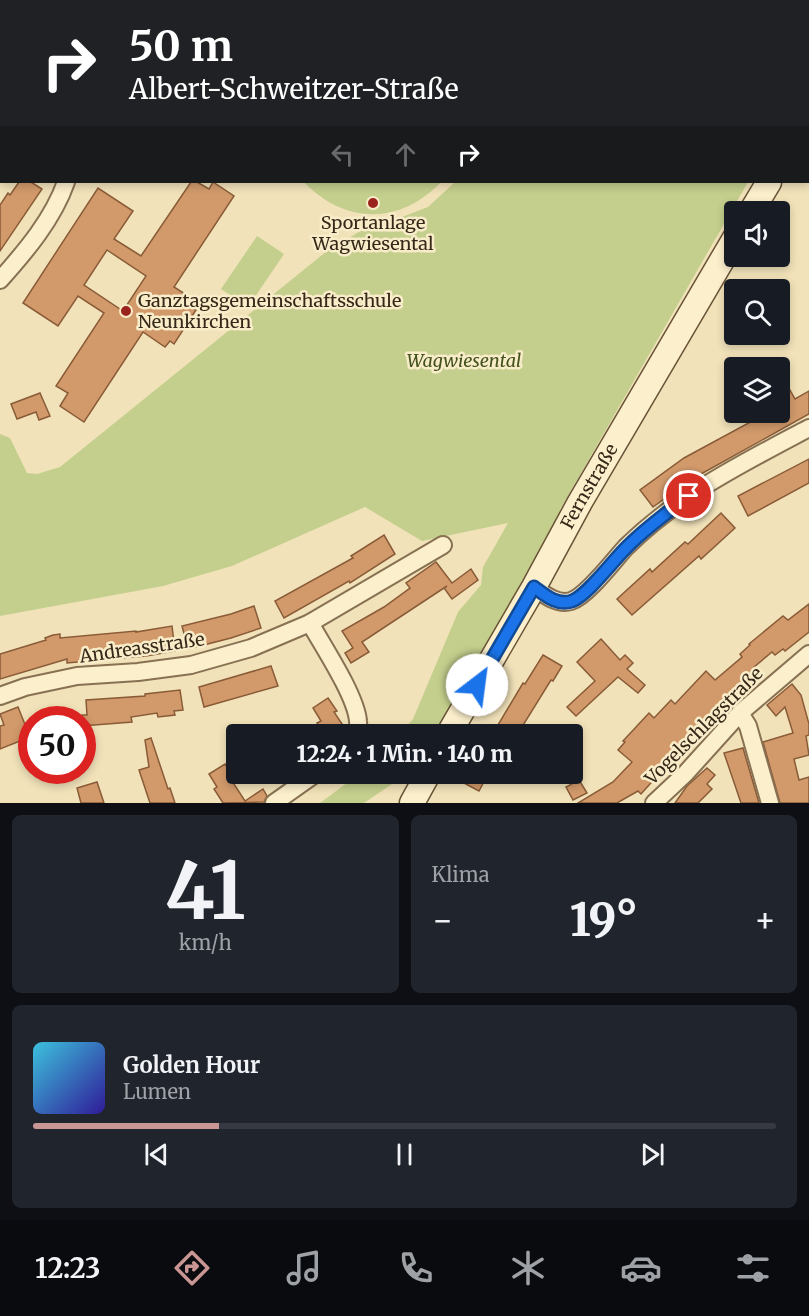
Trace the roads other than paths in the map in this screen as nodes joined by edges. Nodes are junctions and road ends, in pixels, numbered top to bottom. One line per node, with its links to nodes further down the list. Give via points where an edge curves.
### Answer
1 (66, 183): 5 (street, via 32,242)
2 (768, 183): 3 (main road)
3 (758, 201)
4 (724, 257): 8 (main road, Fernstraße)
5 (0, 280)
6 (809, 428): 8 (street, via 708,482 651,524 573,601 559,602)
7 (443, 545): 9 (street, Andreasstraße)
8 (534, 587): 14 (main road, Fernstraße)
9 (310, 623): 11 (street, Andreasstraße, via 251,648 191,665 76,676); 13 (street, via 338,672)
10 (809, 654): 12 (street, Vogelschlagstraße)
11 (0, 696)
12 (740, 713): 19 (street, Vogelschlagstraße); 20 (street, via 748,726)
13 (359, 724)
14 (454, 724)
15 (301, 784): 17 (street)
16 (422, 784): 18 (main road)
17 (274, 803)
18 (412, 803)
19 (654, 803)
20 (770, 803)

